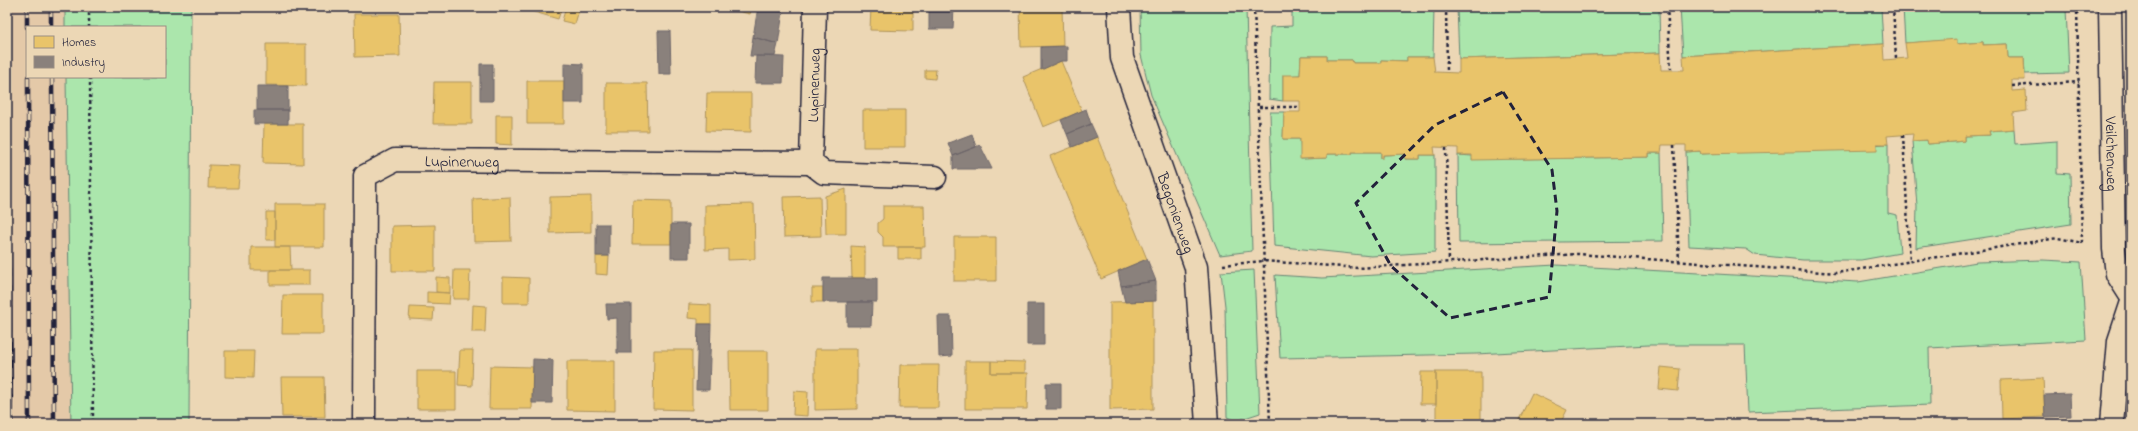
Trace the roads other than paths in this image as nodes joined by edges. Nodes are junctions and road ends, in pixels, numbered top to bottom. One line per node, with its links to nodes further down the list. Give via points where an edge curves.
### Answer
1 (815, 7): 4 (street, Lupinenweg)
2 (1119, 7): 9 (street, Begonienweg, via 1122,58 1196,267)
3 (2110, 7): 6 (street, Veilchenweg, via 2114,249 2117,274)
4 (811, 163): 5 (street, via 824,173); 8 (street, Lupinenweg, via 395,160 365,176)
5 (935, 177)
6 (2131, 296)
7 (2131, 305): 10 (street, via 2119,341)
8 (364, 424)
9 (1207, 424)
10 (2112, 424)

